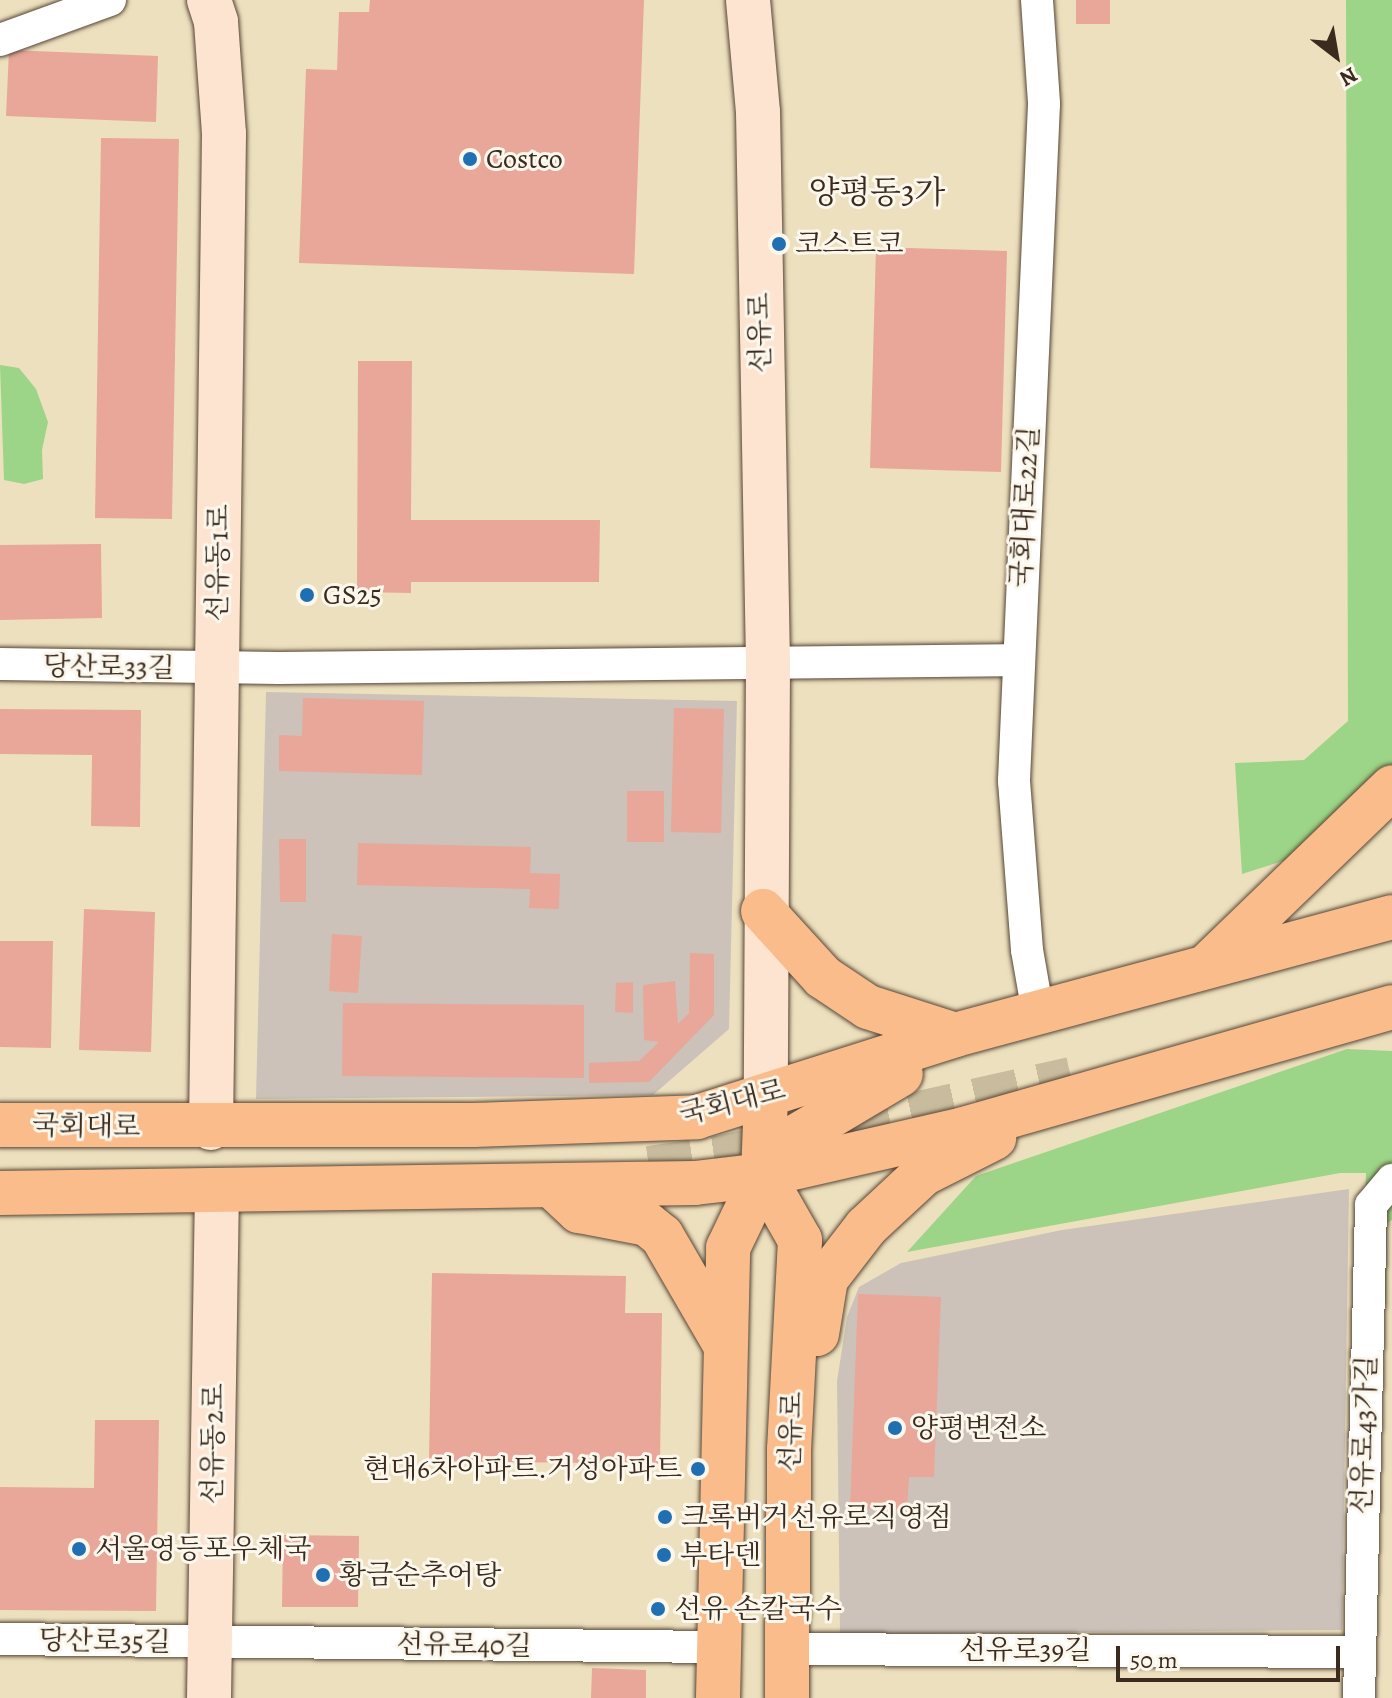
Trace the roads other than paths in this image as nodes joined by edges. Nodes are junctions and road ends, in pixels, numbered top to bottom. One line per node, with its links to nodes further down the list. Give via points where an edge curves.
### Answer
1 (110, 0): 5 (street)
2 (209, 0): 9 (street, 선유동1로, via 216,22 224,134)
3 (748, 0): 8 (street, 선유로, via 758,112)
4 (1037, 0): 6 (street, 국회대로22길, via 1044,104)
5 (0, 40)
6 (1018, 660): 8 (street); 15 (street, 국회대로22길, via 1014,781 1027,950)
7 (0, 664): 9 (street, 당산로33길)
8 (768, 665): 9 (street); 11 (street, 선유로)
9 (217, 668): 23 (street, 선유동1로)
10 (1392, 787): 13 (main road)
11 (763, 911): 18 (main road, via 823,977 868,1007); 19 (street, 선유로)
12 (1392, 917): 13 (main road, 국회대로)
13 (1204, 968): 15 (main road, 국회대로)
14 (1392, 1007): 16 (main road)
15 (1025, 1016): 18 (main road, 국회대로); 24 (main road, via 861,1093 795,1137)
16 (1333, 1024): 17 (main road); 20 (main road)
17 (1392, 1031)
18 (955, 1035): 19 (main road, 국회대로)
19 (766, 1096): 21 (main road, 국회대로, via 697,1117); 24 (main road, 선유로)
20 (1067, 1101): 24 (main road); 31 (main road, via 923,1174 866,1227 826,1279 813,1358)
21 (610, 1123): 23 (main road, 국회대로); 26 (main road, via 639,1141 640,1154 629,1175)
22 (0, 1125): 23 (main road, 국회대로)
23 (211, 1128)
24 (763, 1175): 26 (main road); 30 (main road, 선유로, via 728,1248); 31 (main road, 선유로, via 800,1240)
25 (1392, 1180): 36 (street, 선유로43가길, via 1371,1205)
26 (612, 1184): 27 (main road)
27 (552, 1186): 28 (main road); 30 (main road, via 579,1211 647,1224 662,1236)
28 (217, 1190): 29 (main road); 33 (street, 선유동2로)
29 (0, 1193)
30 (726, 1345): 34 (main road, 선유로)
31 (789, 1449): 35 (main road, 선유로)
32 (0, 1639): 33 (street, 당산로35길)
33 (210, 1643): 34 (street, 선유로40길); 37 (street, 선유동2로)
34 (718, 1647): 38 (main road, 선유로)
35 (788, 1649): 36 (street, 선유로39길); 39 (main road, 선유로)
36 (1359, 1652): 40 (street, 선유로43가길)
37 (209, 1698)
38 (718, 1698)
39 (787, 1698)
40 (1359, 1698)

